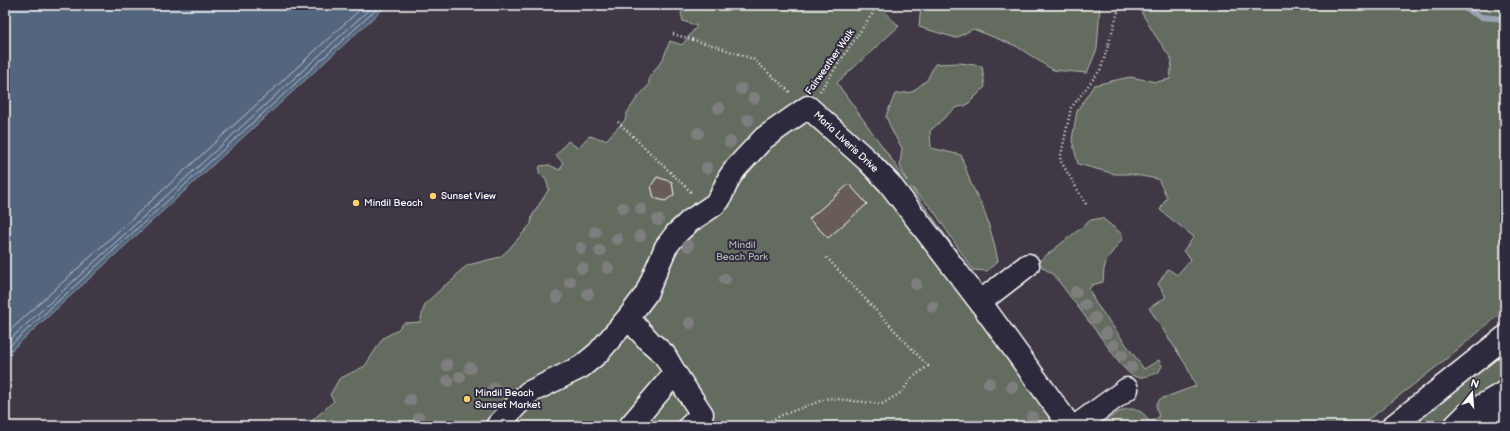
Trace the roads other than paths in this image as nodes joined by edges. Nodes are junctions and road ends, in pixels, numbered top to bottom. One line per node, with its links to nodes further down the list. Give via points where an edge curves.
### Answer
1 (1028, 266): 2 (street)
2 (980, 302): 3 (street, Maria Liveris Drive, via 889,183 808,107 764,138 736,168 719,200 676,234 666,247 650,287); 11 (street, Maria Liveris Drive)
3 (628, 318): 5 (street, via 664,354); 8 (street, Maria Liveris Drive, via 598,353 581,367 528,393)
4 (1505, 337): 13 (street)
5 (675, 373): 9 (street); 10 (street, via 702,414)
6 (1127, 389): 12 (street)
7 (1504, 393): 14 (street, via 1466,415); 15 (street, via 1491,418)
8 (497, 426)
9 (630, 426)
10 (690, 426)
11 (1070, 426)
12 (1076, 426)
13 (1394, 426)
14 (1455, 426)
15 (1483, 426)

